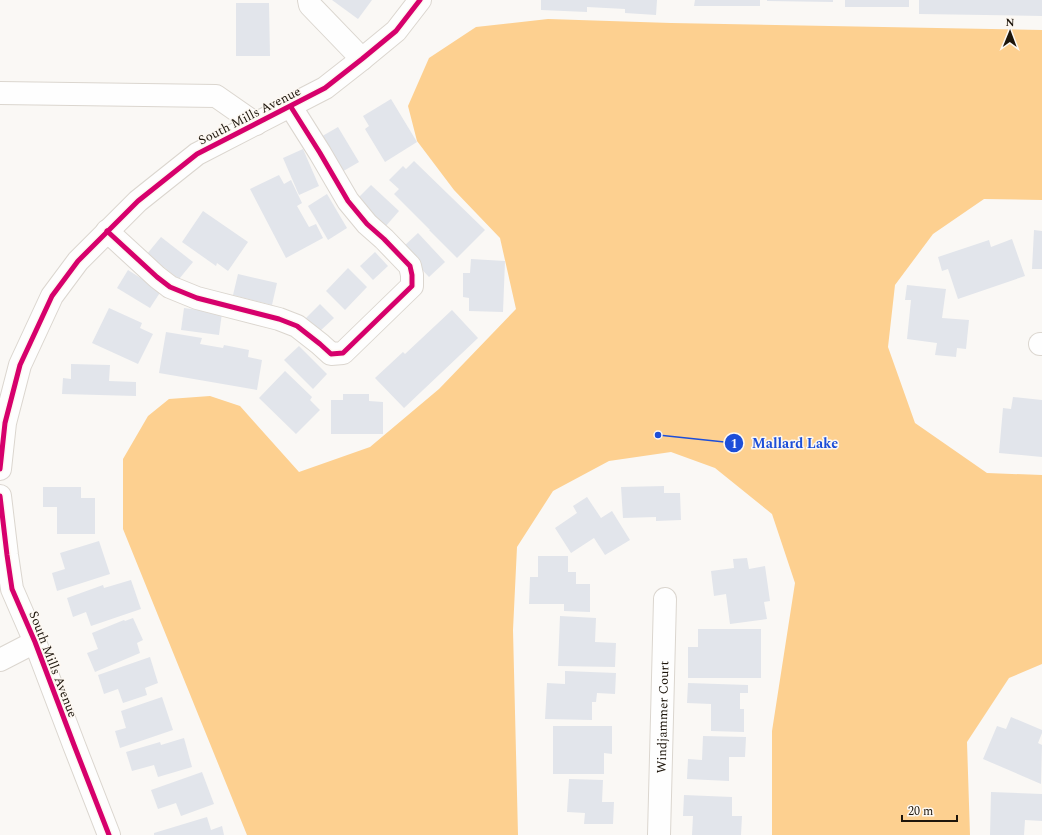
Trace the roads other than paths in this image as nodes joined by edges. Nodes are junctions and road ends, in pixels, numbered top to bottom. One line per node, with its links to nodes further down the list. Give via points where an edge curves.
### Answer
1 (309, 0): 3 (street, via 310,5)
2 (420, 0): 3 (street, South Mills Avenue, via 396,31)
3 (362, 59): 5 (street, South Mills Avenue, via 325,88)
4 (0, 93): 6 (street, via 216,96)
5 (290, 107): 6 (street, South Mills Avenue); 7 (street, via 348,201 367,224 410,266 412,275 412,286 343,353 331,354 297,326 279,319 197,298 170,287)
6 (256, 124): 7 (street, South Mills Avenue, via 197,154 138,201)
7 (107, 231): 8 (street, South Mills Avenue, via 78,261 52,296 20,365 5,423)
8 (0, 469)
9 (0, 496): 11 (street, South Mills Avenue, via 12,589)
10 (665, 600): 14 (street, Windjammer Court)
11 (36, 642): 12 (street); 13 (street, South Mills Avenue)
12 (0, 660)
13 (109, 835)
14 (660, 835)

